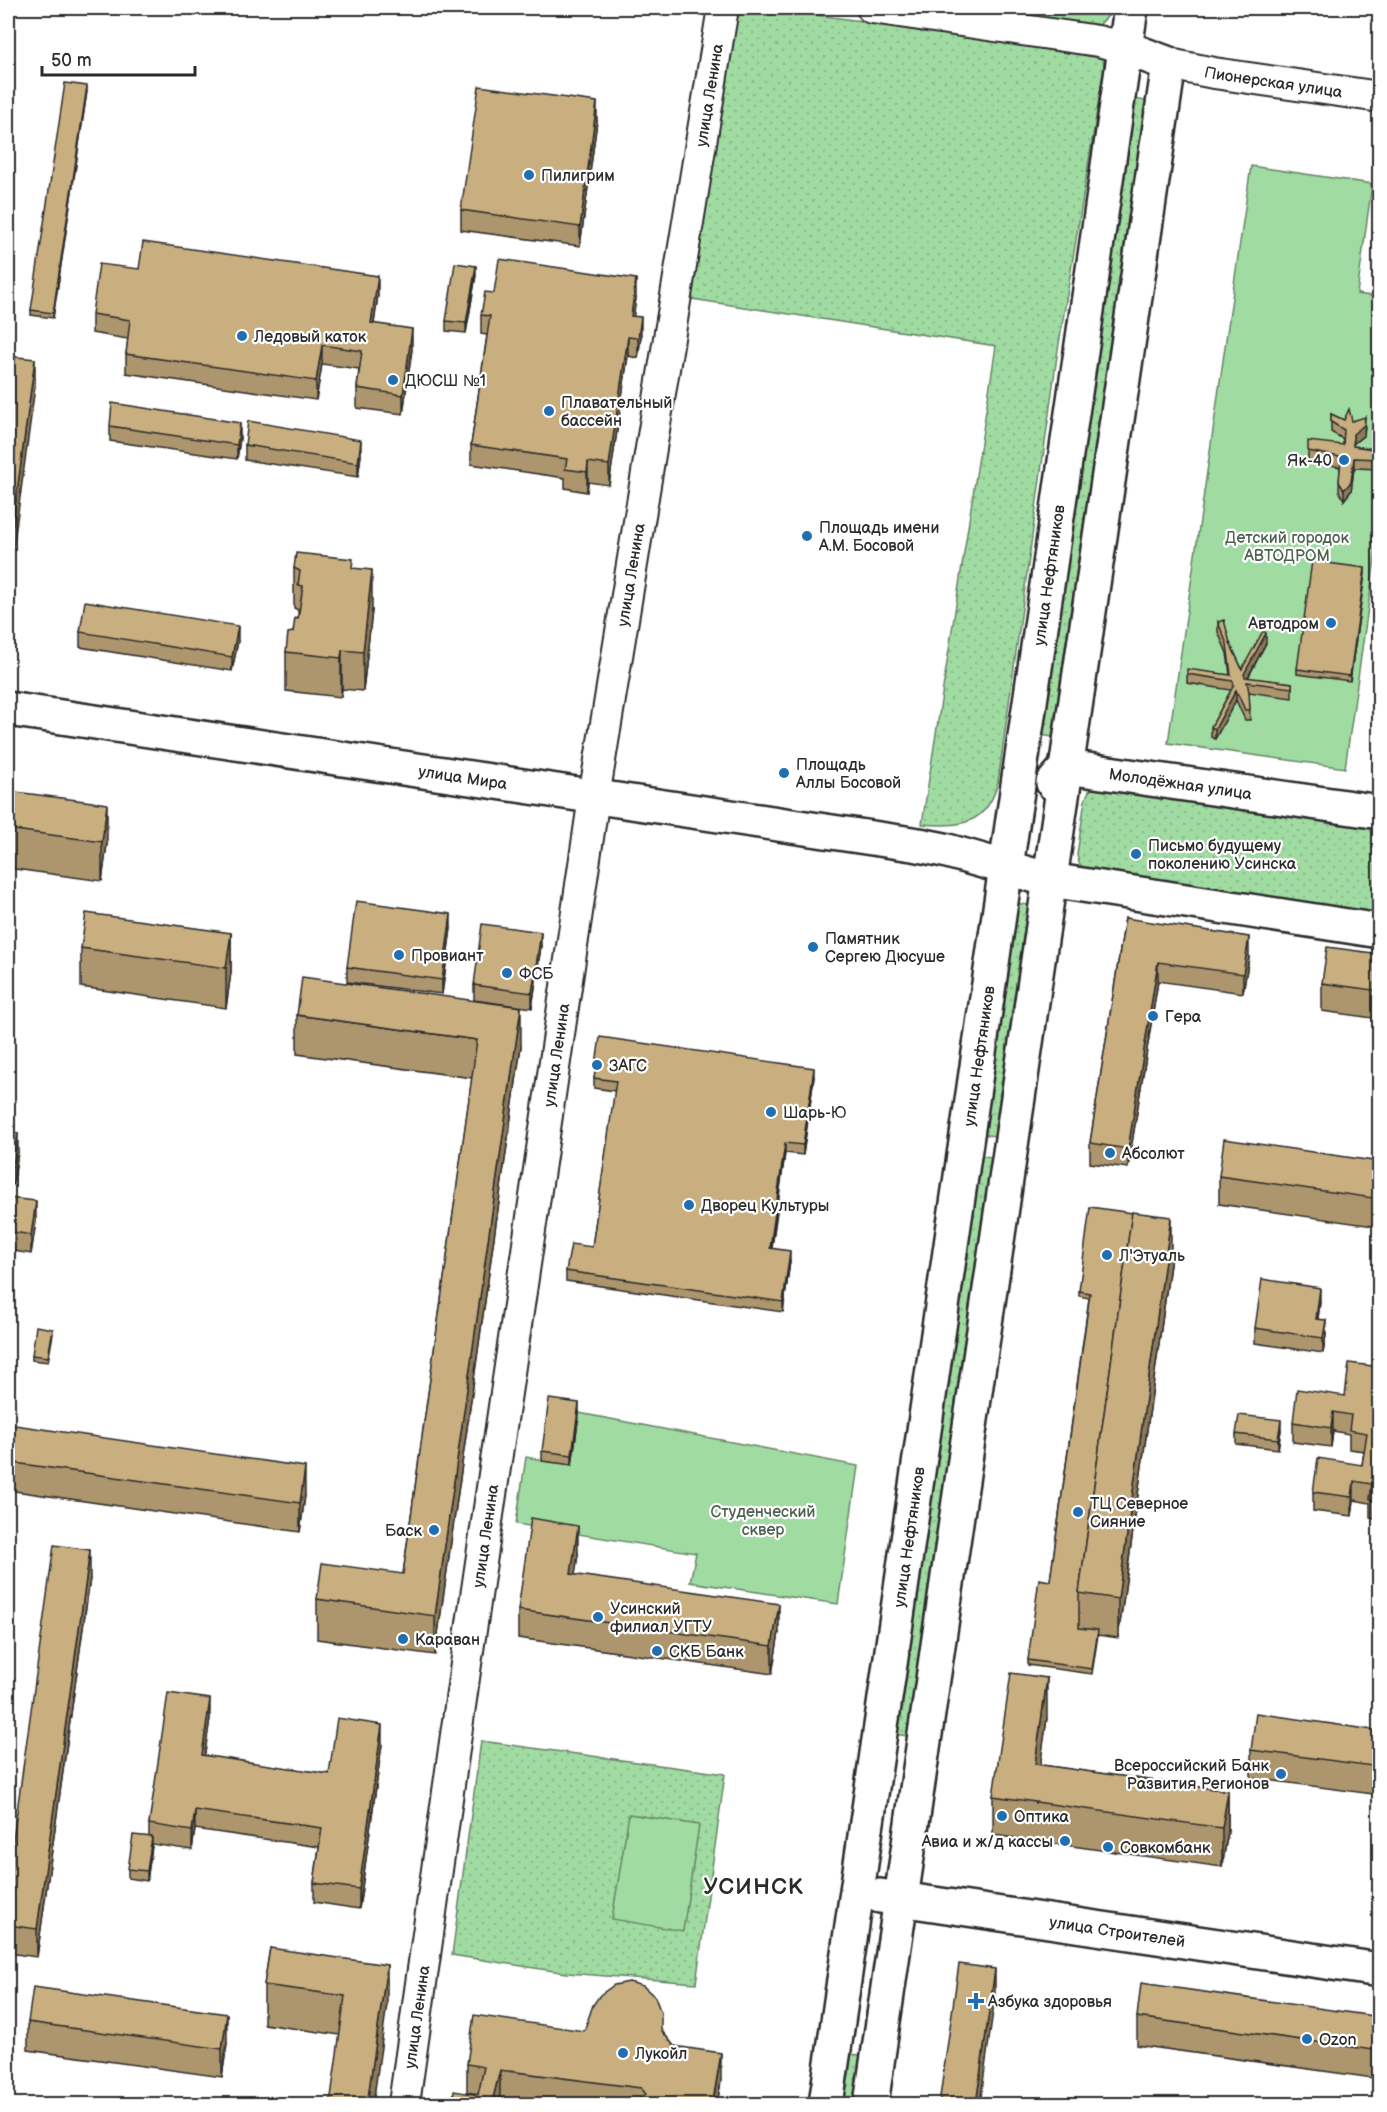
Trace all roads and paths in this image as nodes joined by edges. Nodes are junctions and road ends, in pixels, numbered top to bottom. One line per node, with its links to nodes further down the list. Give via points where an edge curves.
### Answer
1 (723, 8): 9 (street, улица Ленина)
2 (872, 8): 4 (street)
3 (1131, 8): 4 (main road, улица Нефтяников)
4 (1126, 48): 5 (main road); 11 (main road, улица Нефтяников)
5 (1169, 64): 6 (street, Пионерская улица); 8 (main road)
6 (1380, 97)
7 (8, 709): 9 (main road, улица Мира)
8 (1066, 767): 10 (main road, Молодёжная улица); 11 (main road); 14 (main road)
9 (594, 797): 12 (main road, улица Мира); 21 (street, улица Ленина)
10 (1380, 812)
11 (1012, 831): 12 (main road, улица Мира, via 970,844); 13 (main road, улица Нефтяников)
12 (920, 845): 13 (main road, улица Мира)
13 (1006, 868): 14 (main road); 16 (main road, улица Нефтяников)
14 (1050, 880): 15 (main road); 17 (main road)
15 (1380, 931)
16 (966, 1143): 17 (main road); 18 (main road, улица Нефтяников)
17 (1011, 1149): 19 (main road)
18 (857, 1892): 19 (main road, улица Строителей); 22 (main road, улица Нефтяников)
19 (901, 1900): 20 (main road, улица Строителей); 23 (main road)
20 (1380, 1970)
21 (404, 2104)
22 (826, 2104)
23 (871, 2104)

